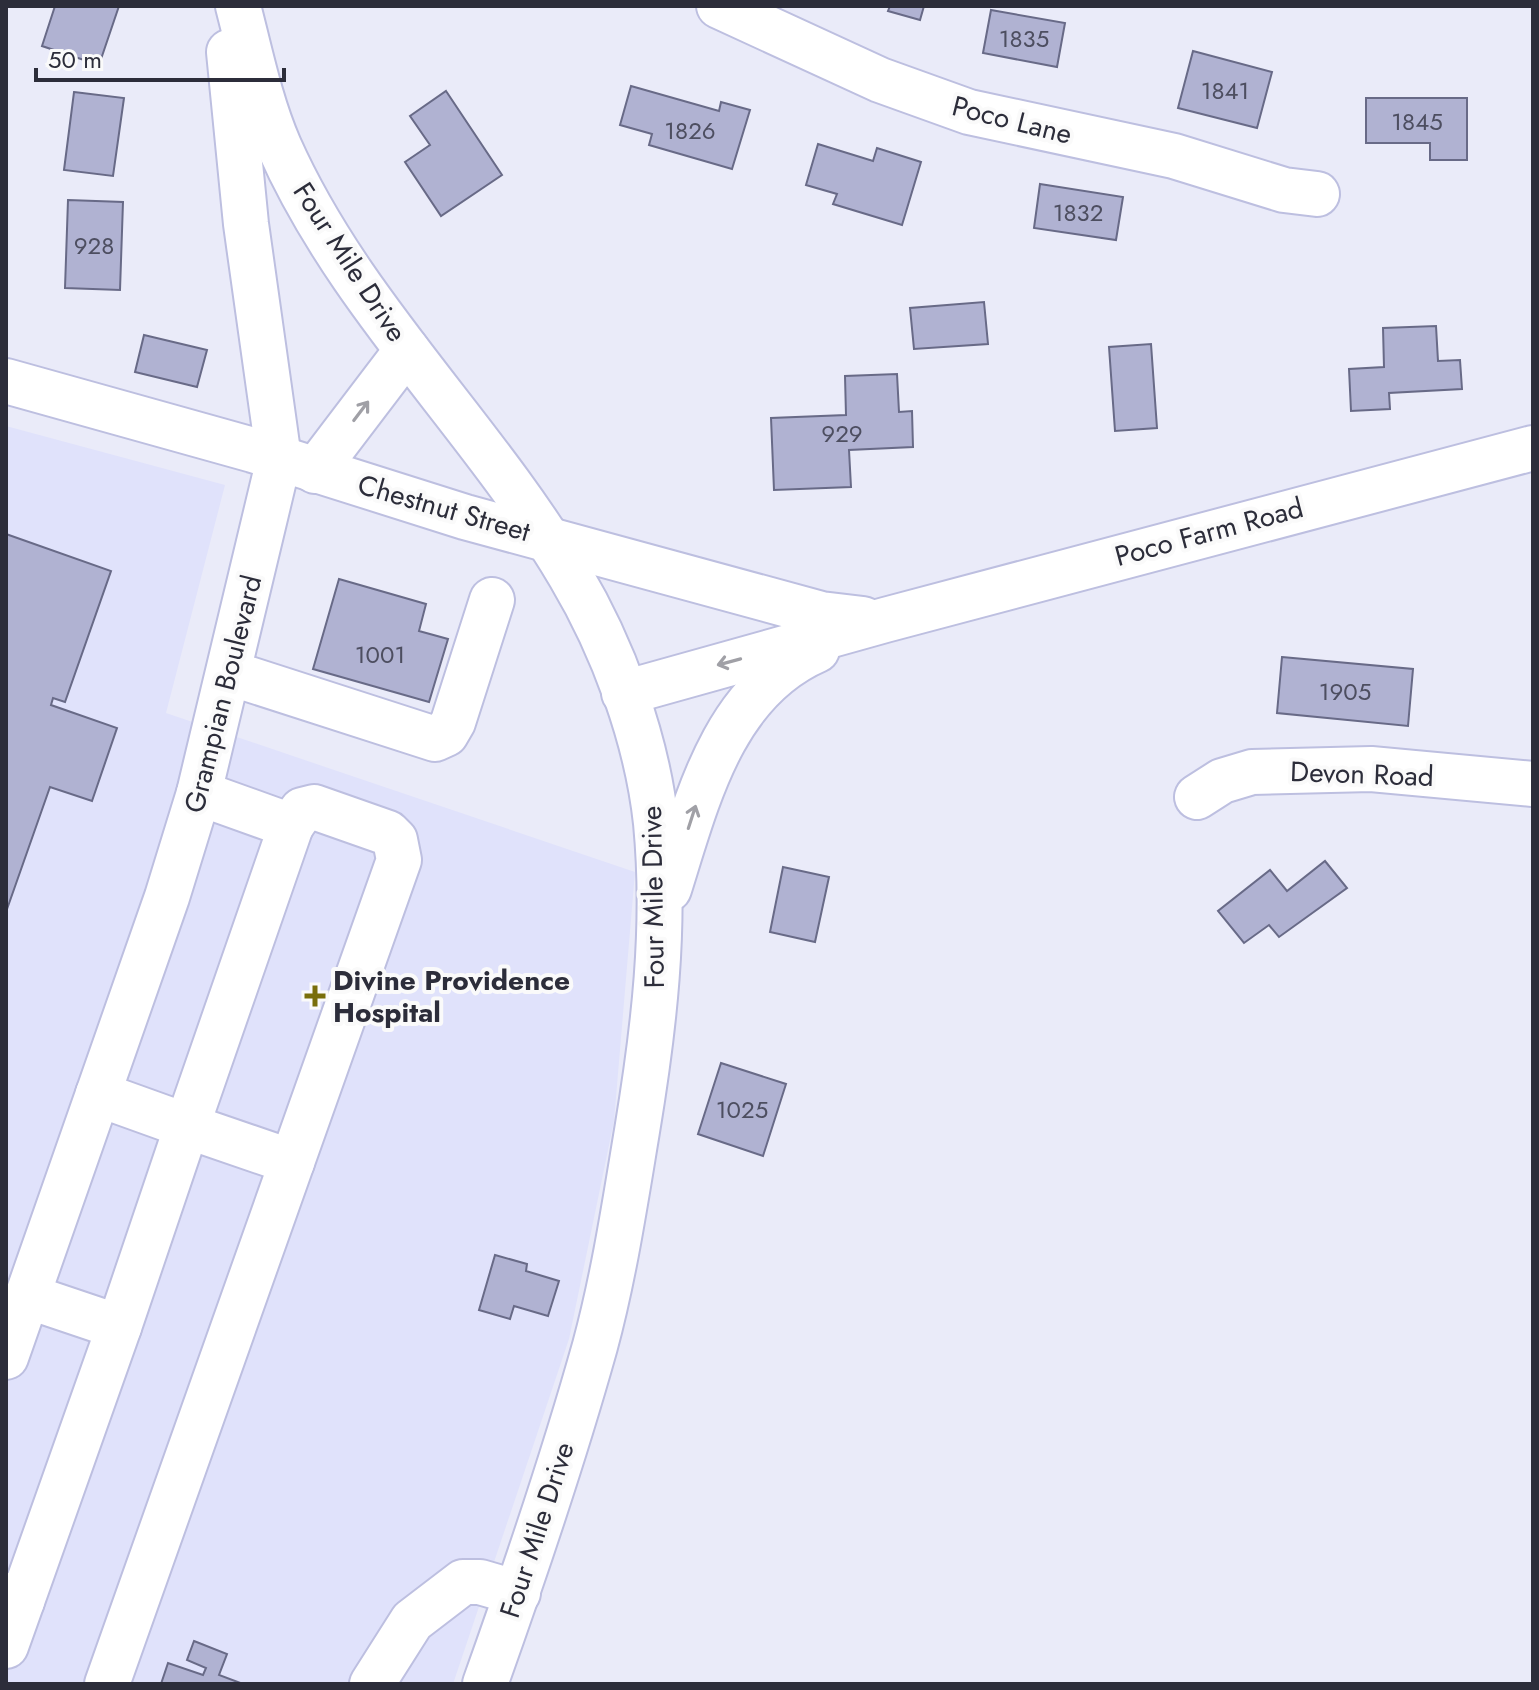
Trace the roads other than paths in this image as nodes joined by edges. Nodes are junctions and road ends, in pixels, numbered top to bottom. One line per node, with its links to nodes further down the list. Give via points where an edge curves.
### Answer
1 (225, 6): 8 (street, Grampian Boulevard, via 246,224)
2 (238, 6): 5 (street, Four Mile Drive, via 261,93 288,164 360,288)
3 (719, 6): 4 (street, Poco Lane, via 880,80 969,112 1174,156 1284,190)
4 (1317, 194)
5 (407, 350): 8 (street, one-way to 5); 9 (street, Four Mile Drive)
6 (6, 381): 8 (street, Chestnut Street)
7 (1533, 448): 11 (street, Poco Farm Road)
8 (297, 465): 9 (street, Chestnut Street); 12 (street, Grampian Boulevard)
9 (545, 536): 11 (street, Chestnut Street, via 821,614); 13 (street, Four Mile Drive, via 592,616)
10 (492, 600): 12 (street, via 453,722 435,739)
11 (885, 620): 13 (street, one-way to 13); 18 (street, one-way to 11, via 704,779 746,706 807,654)
12 (230, 673): 15 (street, Grampian Boulevard)
13 (624, 693): 18 (street, Four Mile Drive, via 656,823)
14 (1533, 784): 16 (street, Devon Road, via 1371,769 1252,772 1222,781)
15 (199, 793): 17 (street); 19 (street, Grampian Boulevard)
16 (1197, 797)
17 (291, 826): 20 (street); 21 (street, via 302,810 314,807 388,833 399,860)
18 (660, 918): 25 (street, Four Mile Drive, via 658,986 618,1244 596,1342)
19 (98, 1094): 20 (street); 22 (street, Grampian Boulevard)
20 (187, 1126): 21 (street); 23 (street)
21 (292, 1162): 28 (street)
22 (27, 1296): 23 (street); 24 (street, Grampian Boulevard)
23 (119, 1327): 26 (street)
24 (6, 1357)
25 (518, 1593): 29 (street, via 463,1582 412,1621); 30 (street, Four Mile Drive)
26 (14, 1598): 27 (street)
27 (6, 1646)
28 (107, 1684)
29 (372, 1684)
30 (485, 1684)

